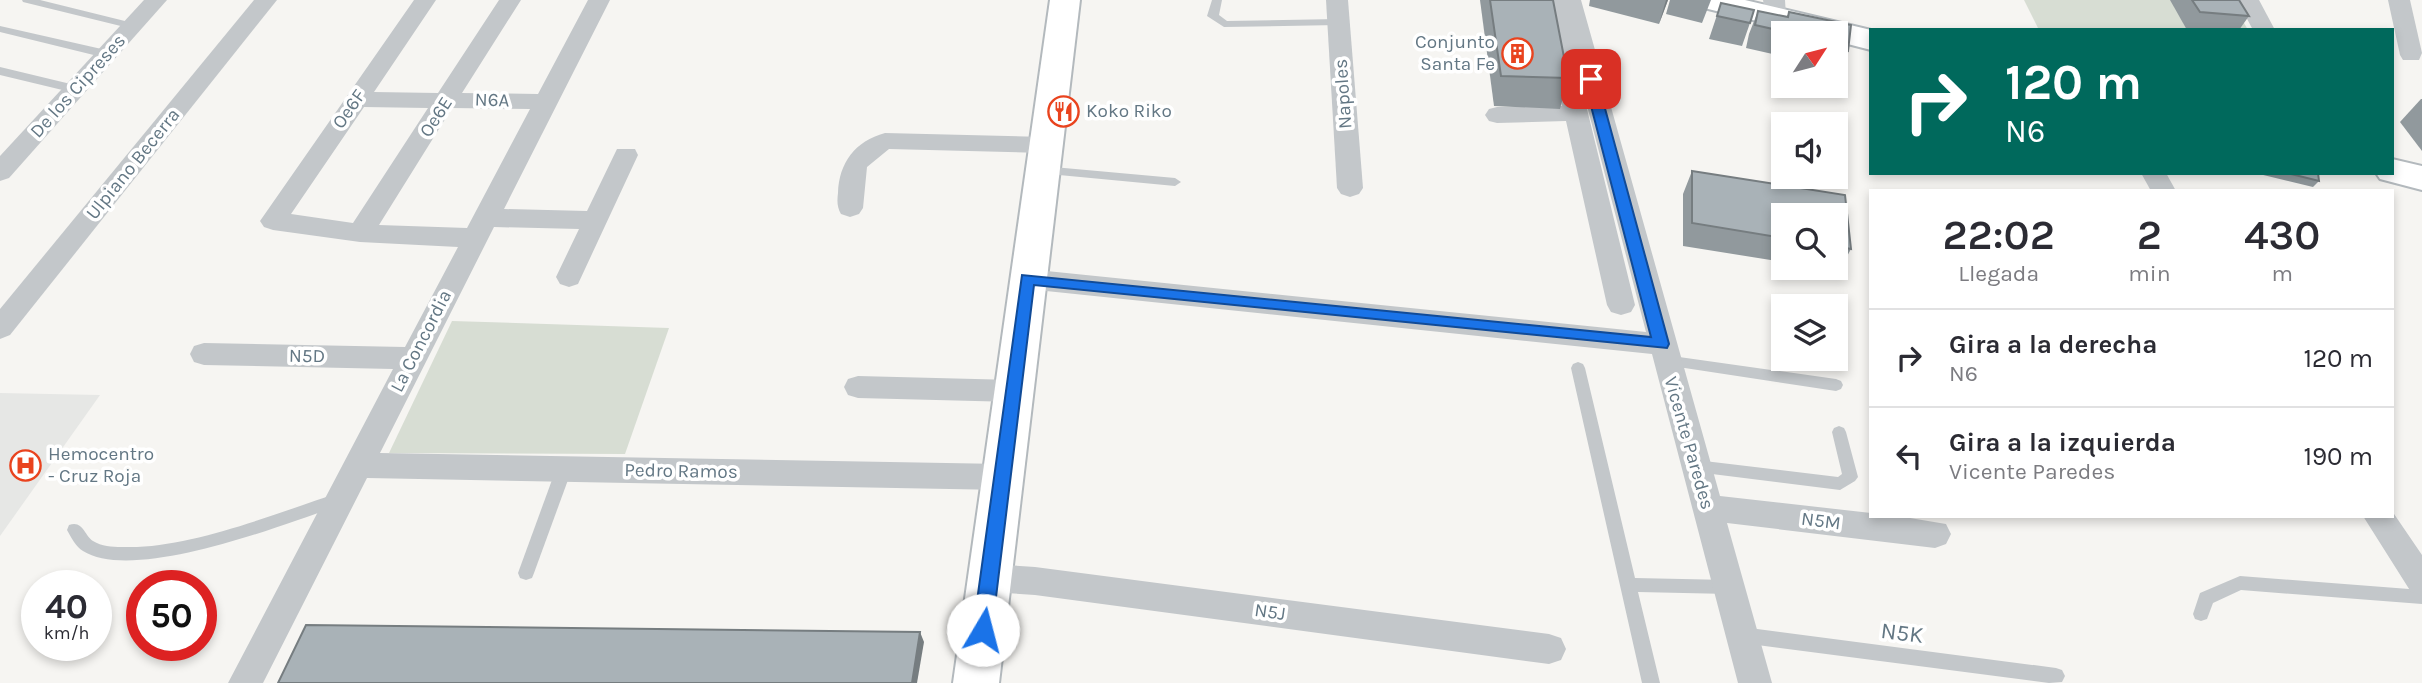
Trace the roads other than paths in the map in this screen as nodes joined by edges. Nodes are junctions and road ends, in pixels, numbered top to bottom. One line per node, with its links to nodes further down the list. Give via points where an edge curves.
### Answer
1 (27, 0): 16 (lane)
2 (156, 0): 16 (street, De los Cipreses)
3 (266, 0): 46 (street, Ulpiano Becerra)
4 (425, 0): 25 (street, Oe6F)
5 (510, 0): 26 (street, Oe6E)
6 (598, 0): 27 (street, La Concordia)
7 (1065, 0): 31 (main road)
8 (1217, 0): 15 (lane, via 1213,16 1224,24)
9 (1549, 0): 28 (street)
10 (1570, 0): 47 (street, Vicente Paredes)
11 (1707, 0): 14 (main road)
12 (2248, 0): 18 (street)
13 (2399, 0): 22 (street)
14 (1771, 5): 17 (main road); 20 (main road)
15 (1337, 11): 38 (street, Napoles)
16 (133, 26): 21 (street, De los Cipreses)
17 (1875, 28)
18 (2263, 28)
19 (0, 29): 21 (lane)
20 (1869, 39)
21 (106, 54): 24 (street, De los Cipreses)
22 (2411, 55)
23 (0, 71): 24 (lane)
24 (75, 89): 35 (street, De los Cipreses)
25 (356, 99): 26 (street, N6A); 42 (street, Oe6F, via 274,218 276,223)
26 (448, 99): 27 (street, N6A); 42 (street, Oe6E)
27 (545, 102): 41 (street, La Concordia)
28 (1576, 113): 29 (street); 45 (street)
29 (1497, 115)
30 (626, 155): 40 (street)
31 (1042, 157): 37 (lane); 39 (street, via 885,141 864,151 852,169); 44 (main road)
32 (2394, 157): 33 (main road)
33 (2422, 164)
34 (2394, 171): 36 (main road)
35 (0, 172)
36 (2422, 178)
37 (1175, 182)
38 (1350, 188)
39 (850, 208)
40 (595, 220): 41 (street); 43 (street)
41 (478, 228): 42 (street); 49 (street, La Concordia)
42 (360, 233)
43 (569, 278)
44 (1027, 279): 47 (street); 53 (main road)
45 (1621, 305)
46 (0, 328)
47 (1663, 352): 51 (lane); 56 (street, Vicente Paredes)
48 (204, 354): 49 (street, N5D)
49 (411, 358): 55 (street, La Concordia)
50 (1578, 368): 67 (lane)
51 (1836, 385)
52 (858, 387): 53 (street)
53 (1014, 391): 58 (main road)
54 (1839, 432): 56 (lane, via 1850,477 1840,484)
55 (359, 465): 57 (street, Pedro Ramos); 59 (street, La Concordia)
56 (1696, 466): 60 (street, Vicente Paredes)
57 (564, 469): 58 (street, Pedro Ramos); 64 (lane)
58 (1003, 477): 65 (main road)
59 (342, 498): 62 (lane, via 171,551 109,554 89,547); 74 (street, La Concordia)
60 (1708, 508): 63 (street, N5M); 68 (street, Vicente Paredes)
61 (2379, 518): 66 (street)
62 (75, 530)
63 (1935, 534)
64 (526, 573)
65 (990, 578): 72 (street, N5J); 75 (main road)
66 (2422, 582)
67 (1629, 585): 68 (lane); 76 (lane)
68 (1729, 587): 71 (street, Vicente Paredes)
69 (2422, 597): 70 (lane, via 2240,583 2206,598)
70 (2201, 614)
71 (1742, 635): 73 (lane, N5K); 77 (street, Vicente Paredes)
72 (1549, 649)
73 (2056, 677)
74 (245, 683)
75 (976, 683)
76 (1651, 683)
77 (1755, 683)

